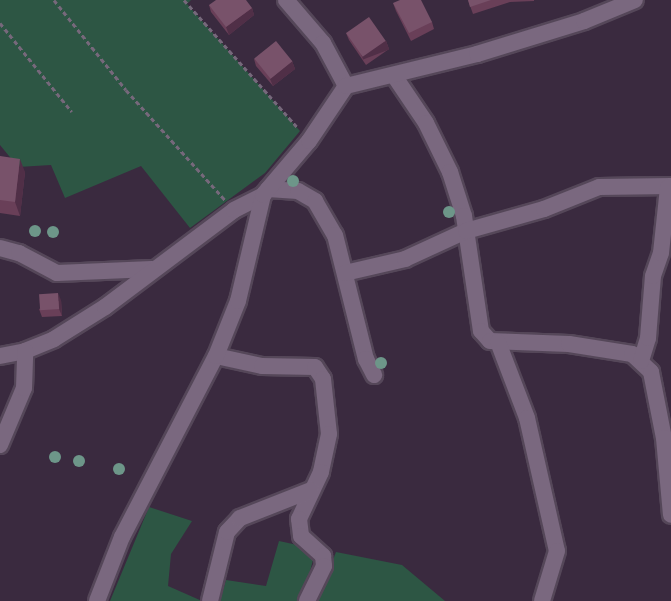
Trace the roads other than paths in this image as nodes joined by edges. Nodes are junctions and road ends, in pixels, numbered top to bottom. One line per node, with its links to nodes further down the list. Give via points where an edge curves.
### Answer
1 (286, 0): 4 (street, via 323,43)
2 (635, 0): 3 (street, via 584,21)
3 (395, 77): 4 (street); 7 (street, via 426,123 450,172)
4 (346, 86): 6 (street, via 309,141)
5 (670, 186): 7 (street, via 598,187 544,209); 15 (street, via 662,253 653,276 648,338)
6 (266, 192): 9 (street); 10 (street, via 298,191 315,201 335,235); 14 (street, via 238,301)
7 (466, 231): 10 (street, via 405,260); 11 (street, via 481,331 490,341)
8 (0, 248): 9 (street, via 19,252 57,273)
9 (152, 268): 12 (street, via 105,307 54,339)
10 (345, 273): 16 (street, via 366,359)
11 (498, 342): 15 (street, via 569,344 632,354); 23 (street, via 527,418 557,551)
12 (25, 351): 13 (street); 17 (street, via 24,388)
13 (0, 356)
14 (216, 356): 18 (street, via 262,366 315,367 323,380 329,434 321,472); 20 (street, via 131,518)
15 (641, 361): 19 (street, via 651,372 664,438)
16 (374, 375)
17 (0, 445)
18 (311, 490): 21 (street, via 240,518 227,532); 22 (street, via 299,519 301,536 323,556 324,566)
19 (671, 515)
20 (97, 601)
21 (210, 601)
22 (306, 601)
23 (542, 601)

